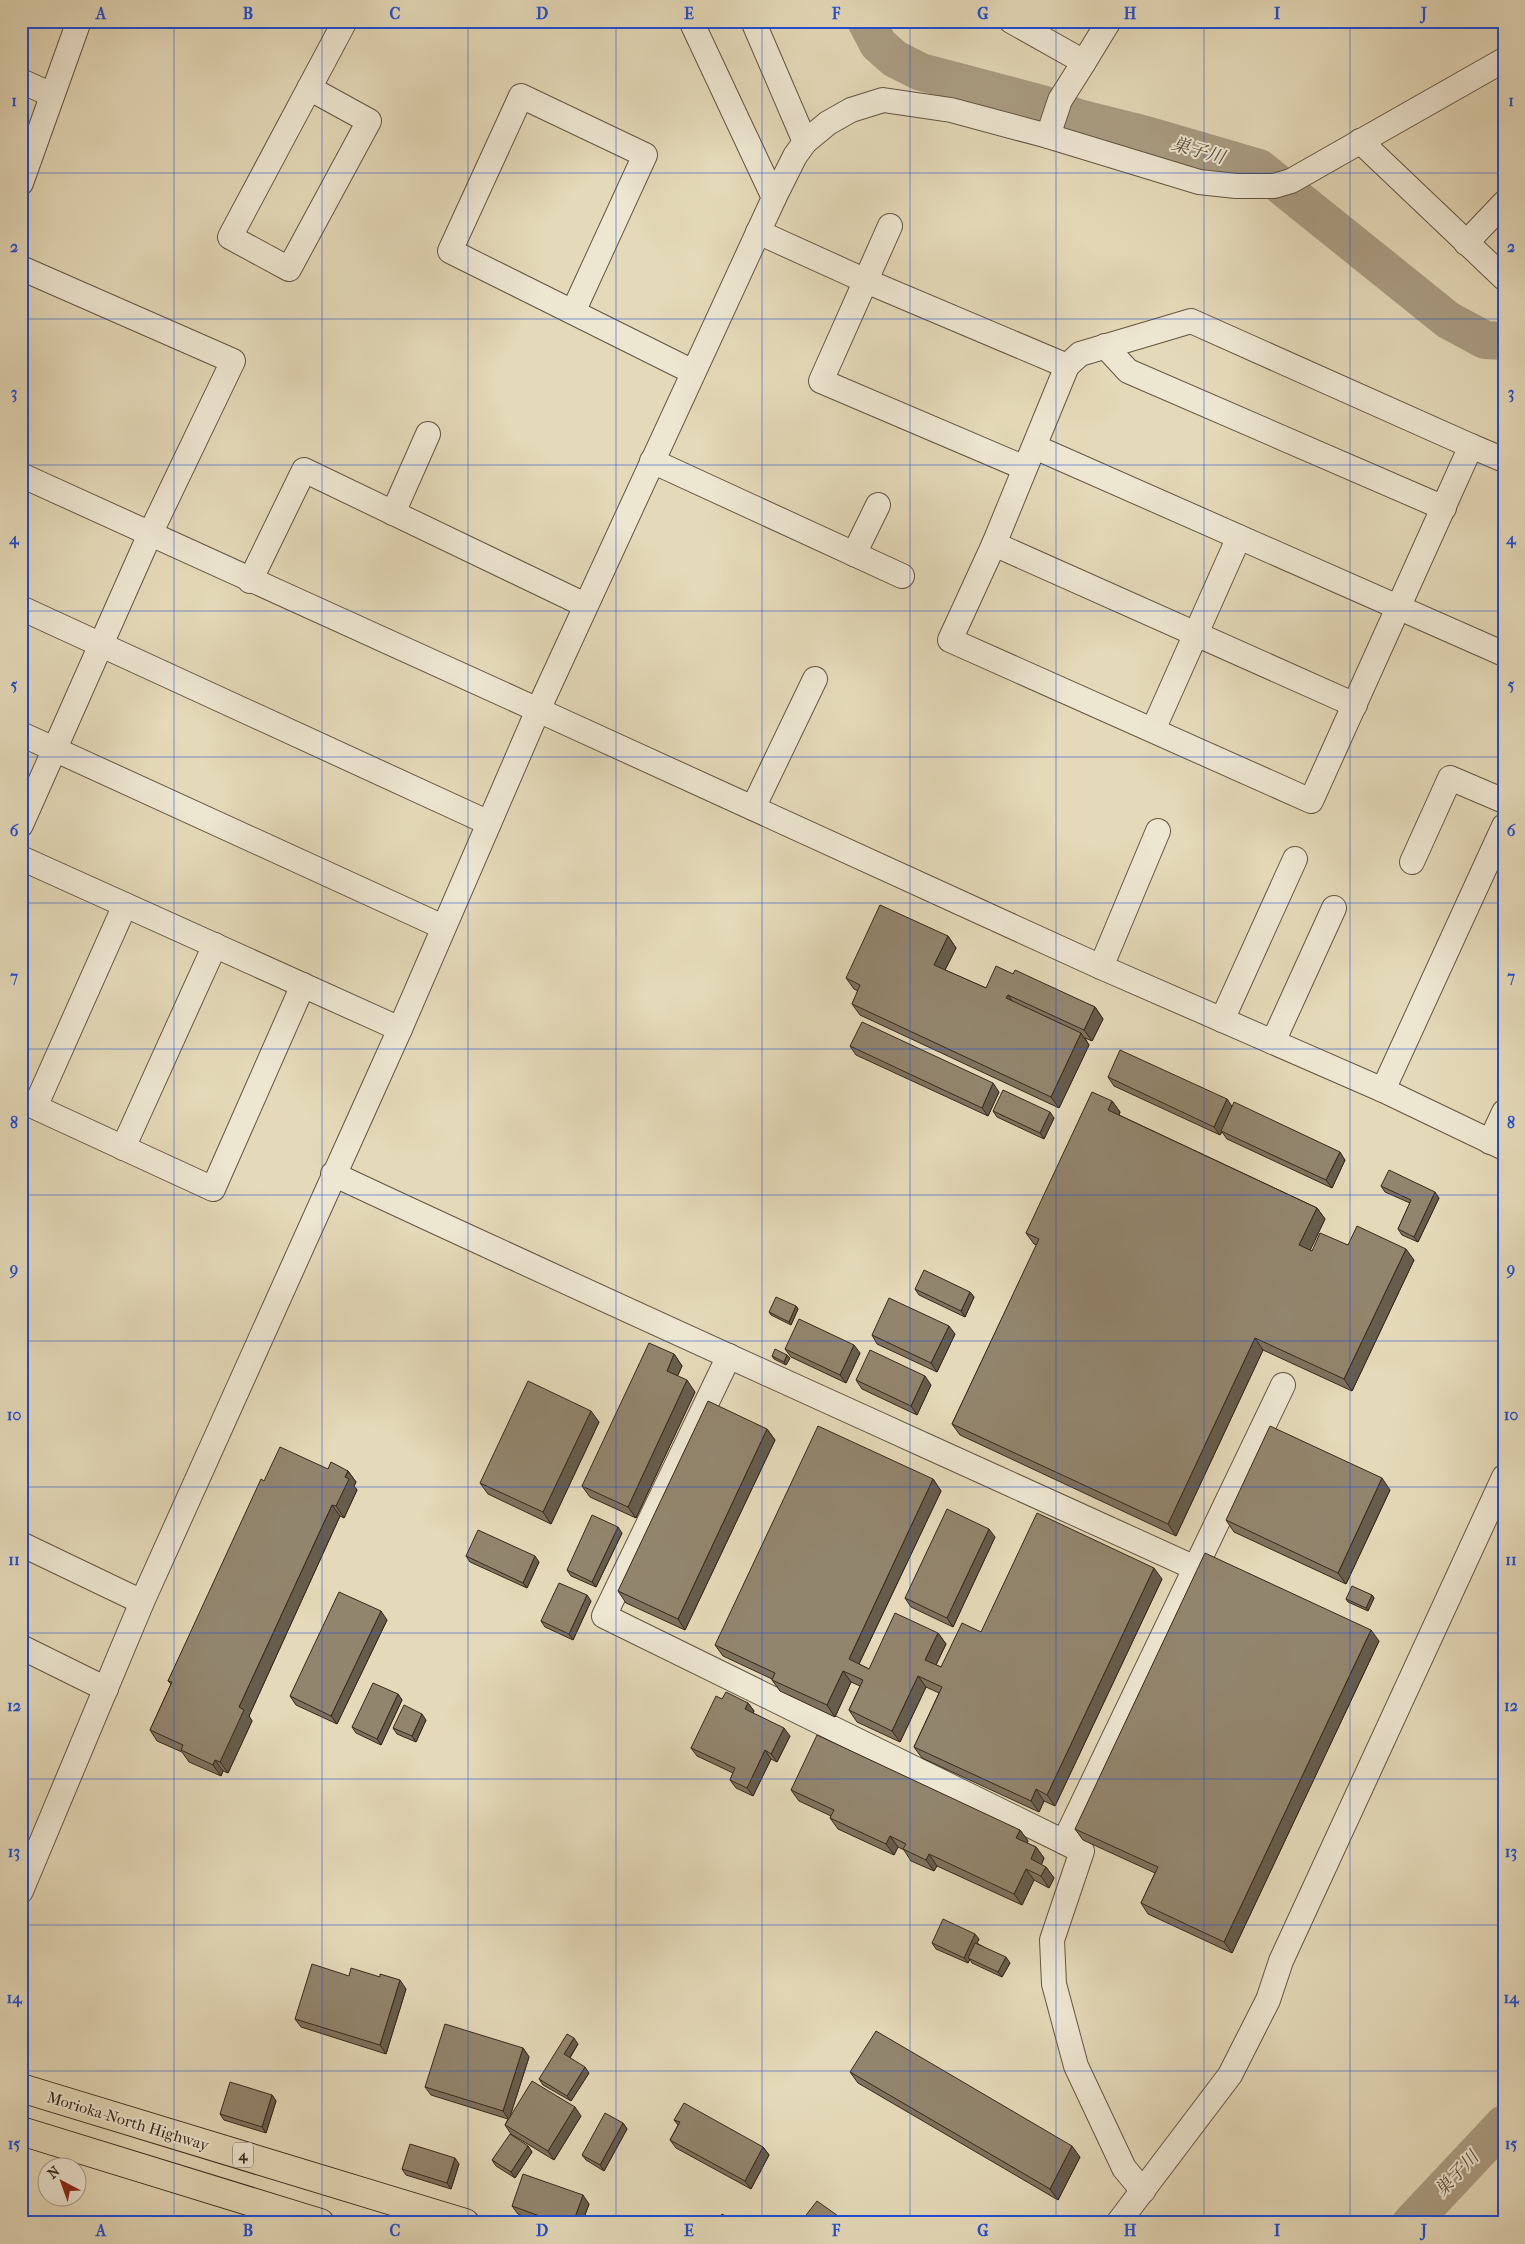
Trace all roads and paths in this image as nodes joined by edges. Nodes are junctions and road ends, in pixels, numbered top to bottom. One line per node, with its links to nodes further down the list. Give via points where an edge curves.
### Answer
1 (79, 21): 11 (street)
2 (345, 21): 10 (street)
3 (691, 21): 16 (street)
4 (753, 21): 14 (street)
5 (1010, 21): 8 (street)
6 (1109, 21): 8 (street)
7 (1504, 60): 13 (street)
8 (1084, 62): 12 (street, via 1060,100)
9 (21, 81): 11 (street)
10 (309, 88): 10 (street, via 230,237 290,270 369,121)
11 (52, 94): 15 (street)
12 (1050, 129): 13 (street, via 1199,182 1236,186 1282,183); 14 (street, via 883,100 851,110)
13 (1360, 141): 20 (street)
14 (805, 142): 16 (street)
15 (21, 183)
16 (774, 198): 19 (street)
17 (1504, 203): 20 (street)
18 (890, 226): 23 (street)
19 (758, 232): 23 (street); 27 (street)
20 (1466, 243): 22 (street)
21 (21, 268): 38 (street, via 233,361)
22 (1504, 278)
23 (866, 281): 26 (street); 33 (street, via 821,381)
24 (572, 312): 24 (street, via 450,251 521,96 645,155); 27 (street)
25 (1105, 346): 26 (street, via 1080,354); 30 (street, via 1191,321); 36 (street, via 1128,371)
26 (1067, 366): 29 (street)
27 (693, 372): 32 (street)
28 (428, 434): 37 (street)
29 (1035, 446): 33 (street); 39 (street)
30 (1471, 446): 31 (street); 36 (street)
31 (1504, 460)
32 (652, 461): 41 (street); 44 (street)
33 (1025, 468): 40 (street)
34 (21, 475): 38 (street)
35 (878, 505): 41 (street)
36 (1444, 508): 46 (street)
37 (393, 513): 43 (street, via 304,470); 44 (street)
38 (150, 534): 43 (street); 48 (street)
39 (1239, 537): 46 (street); 47 (street)
40 (994, 544): 47 (street); 53 (street, via 950,640)
41 (854, 554): 42 (street)
42 (902, 576)
43 (250, 581): 52 (street)
44 (585, 606): 52 (street)
45 (21, 608): 48 (street)
46 (1398, 608): 49 (street); 51 (street)
47 (1196, 634): 51 (street); 53 (street)
48 (102, 645): 55 (street); 58 (street)
49 (1504, 654)
50 (815, 679): 57 (street)
51 (1354, 705): 53 (street, via 1311,801)
52 (538, 710): 57 (street); 58 (street)
53 (1153, 730)
54 (21, 734): 55 (street)
55 (55, 750): 59 (street); 67 (street)
56 (1504, 801): 64 (street, via 1450,778)
57 (753, 808): 69 (street)
58 (489, 823): 67 (street)
59 (21, 825)
60 (1504, 826): 74 (street)
61 (1158, 831): 69 (street)
62 (21, 858): 65 (street)
63 (1295, 859): 71 (street)
64 (1412, 862)
65 (125, 905): 68 (street); 77 (street, via 35,1107)
66 (1334, 908): 73 (street)
67 (443, 927): 72 (street)
68 (215, 945): 70 (street); 77 (street)
69 (1102, 967): 71 (street)
70 (303, 985): 72 (street); 77 (street, via 212,1189)
71 (1222, 1020): 73 (street)
72 (400, 1029): 78 (street)
73 (1273, 1042): 74 (street)
74 (1383, 1090): 76 (street)
75 (1504, 1112): 76 (street)
76 (1497, 1145)
77 (123, 1148)
78 (333, 1174): 79 (street); 84 (street)
79 (728, 1356): 83 (street); 87 (street, via 604,1616)
80 (1283, 1384): 83 (street)
81 (1504, 1477): 91 (street, via 1281,1961 1268,2000 1230,2075)
82 (21, 1544): 84 (street)
83 (1195, 1568): 87 (street)
84 (142, 1602): 86 (street)
85 (21, 1647): 86 (street)
86 (106, 1689): 88 (street)
87 (1064, 1842): 91 (street, via 1082,1851 1052,1940 1054,1984 1076,2066 1124,2168)
88 (21, 1891)
89 (21, 2088): 93 (highway, Morioka-North Highway / 4)
90 (21, 2131): 92 (highway)
91 (1143, 2191): 94 (street)
92 (320, 2223)
93 (465, 2223)
94 (1118, 2223)

